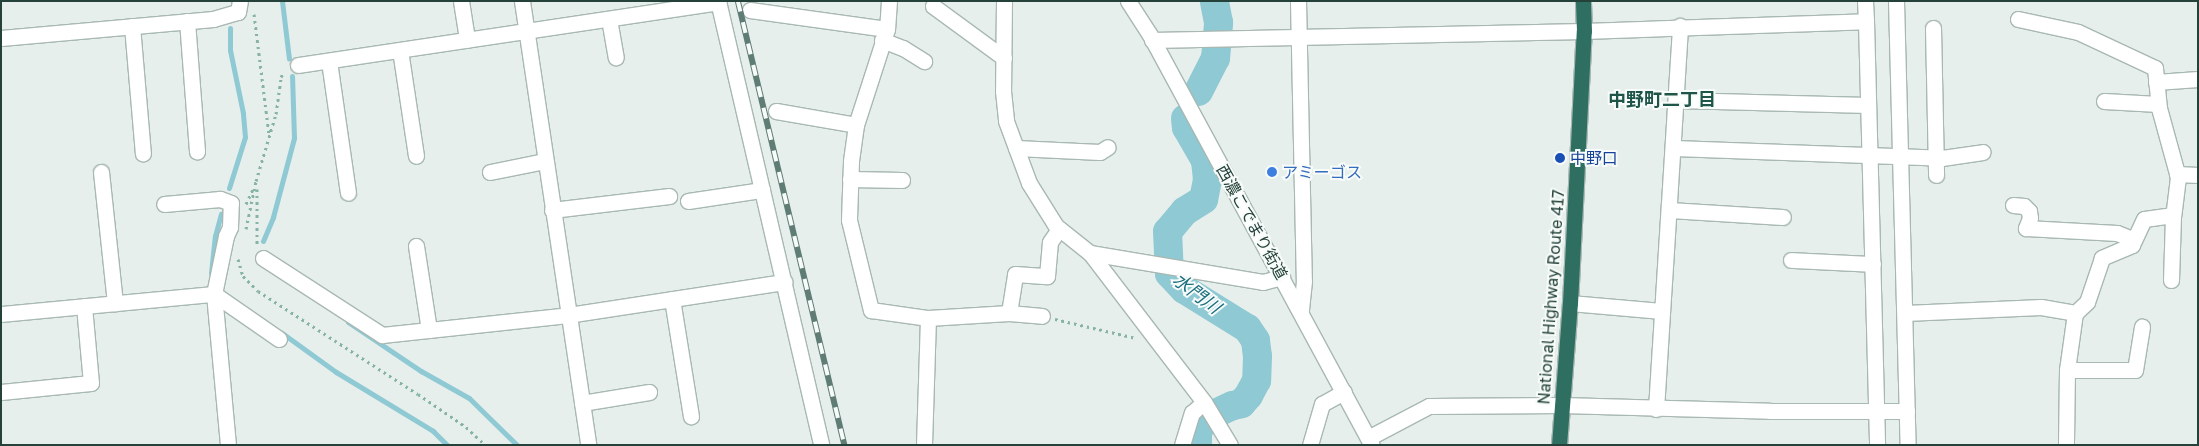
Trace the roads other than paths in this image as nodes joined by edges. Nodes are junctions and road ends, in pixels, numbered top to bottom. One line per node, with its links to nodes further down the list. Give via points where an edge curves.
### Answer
1 (240, 1): 18 (street, via 238,12)
2 (461, 1): 27 (street)
3 (522, 1): 23 (street)
4 (889, 1): 24 (street)
5 (1004, 1): 31 (street)
6 (1128, 1): 28 (street, 西濃こでまり街道)
7 (1298, 1): 25 (street)
8 (1583, 1): 22 (highway, National Highway Route 417)
9 (1866, 1): 17 (street)
10 (1896, 1): 50 (street)
11 (718, 2): 13 (street); 60 (street)
12 (933, 6): 31 (street)
13 (634, 8): 15 (street)
14 (750, 10): 24 (street)
15 (609, 19): 23 (street); 30 (street)
16 (2018, 19): 36 (street, via 2078,32 2155,68)
17 (1866, 21): 20 (street); 40 (street)
18 (187, 22): 19 (street); 46 (street)
19 (132, 26): 26 (street); 48 (street)
20 (1680, 26): 22 (street); 37 (street)
21 (1933, 28): 51 (street)
22 (1584, 31): 25 (street); 85 (highway, National Highway Route 417)
23 (526, 32): 27 (street); 52 (street)
24 (884, 35): 33 (street); 42 (street)
25 (1300, 37): 28 (street); 88 (street, via 1304,281)
26 (1, 38)
27 (468, 40): 29 (street)
28 (1152, 40): 79 (street, 西濃こでまり街道)
29 (400, 50): 32 (street); 49 (street)
30 (616, 57)
31 (1004, 58): 44 (street, via 1006,121)
32 (329, 60): 34 (street); 61 (street)
33 (924, 61)
34 (298, 65)
35 (2198, 79): 36 (street)
36 (2156, 82): 39 (street)
37 (1677, 100): 40 (street); 45 (street)
38 (2104, 102): 39 (street)
39 (2158, 104): 55 (street)
40 (1868, 105): 50 (street)
41 (776, 112): 42 (street)
42 (856, 125): 58 (street)
43 (1108, 147): 44 (street, via 1100,152)
44 (1016, 148): 71 (street, via 1029,183)
45 (1674, 148): 50 (street); 68 (street)
46 (197, 152)
47 (1983, 152): 51 (street)
48 (143, 154)
49 (416, 156)
50 (1885, 156): 51 (street); 78 (street); 90 (street)
51 (1935, 158): 56 (street)
52 (544, 161): 54 (street); 67 (street)
53 (101, 172): 84 (street)
54 (490, 172)
55 (2177, 174): 57 (street); 69 (street)
56 (1936, 175)
57 (2198, 175)
58 (850, 179): 59 (street); 95 (street, via 849,220 871,310)
59 (902, 180)
60 (762, 190): 63 (street); 81 (street)
61 (348, 192)
62 (669, 196): 67 (street)
63 (688, 201)
64 (164, 204): 82 (street, via 220,199 231,203 230,227)
65 (2037, 204): 72 (street)
66 (2013, 205): 72 (street, via 2024,206 2029,211 2026,228)
67 (552, 210): 93 (street)
68 (1669, 210): 70 (street); 87 (street)
69 (2173, 215): 73 (street, via 2144,219); 80 (street)
70 (1782, 218)
71 (1058, 229): 75 (street); 89 (street, via 1050,242 1047,276 1014,274)
72 (2043, 229): 73 (street, via 2117,234)
73 (2134, 240): 92 (street, via 2132,245 2102,258 2086,302)
74 (416, 246): 97 (street)
75 (1090, 253): 79 (street, via 1263,282); 104 (street)
76 (263, 258): 97 (street, via 382,335)
77 (1791, 260): 78 (street)
78 (1873, 264): 107 (street)
79 (1282, 277): 88 (street, 西濃こでまり街道)
80 (2171, 280)
81 (784, 282): 83 (street); 112 (street)
82 (214, 294): 84 (street); 98 (street); 110 (street)
83 (672, 299): 93 (street); 108 (street)
84 (115, 303): 86 (street)
85 (1570, 303): 87 (street); 105 (highway, National Highway Route 417)
86 (84, 306): 91 (street); 100 (street, via 91,383)
87 (1662, 311): 106 (street)
88 (1301, 312): 102 (street, 西濃こでまり街道)
89 (1009, 313): 94 (street); 95 (street)
90 (1905, 313): 92 (street, via 2040,307); 107 (street)
91 (1, 314)
92 (2075, 314): 99 (street)
93 (568, 315): 97 (street); 103 (street)
94 (1042, 316)
95 (928, 318): 113 (street)
96 (2142, 327): 99 (street, via 2135,370)
97 (430, 330)
98 (279, 340)
99 (2066, 370): 120 (street)
100 (1, 392)
101 (649, 392): 103 (street)
102 (1344, 392): 109 (street, 西濃こでまり街道); 116 (street, via 1322,404)
103 (582, 403): 111 (street)
104 (1205, 404): 114 (street, via 1192,414); 115 (street)
105 (1561, 405): 106 (street); 109 (street, via 1429,406); 117 (highway, National Highway Route 417)
106 (1656, 409): 107 (street)
107 (1892, 410): 118 (street); 119 (street)
108 (691, 416)
109 (1370, 441)
110 (228, 445)
111 (588, 445)
112 (821, 445)
113 (924, 445)
114 (1182, 445)
115 (1230, 445)
116 (1310, 445)
117 (1559, 445)
118 (1877, 445)
119 (1908, 445)
120 (2066, 445)

